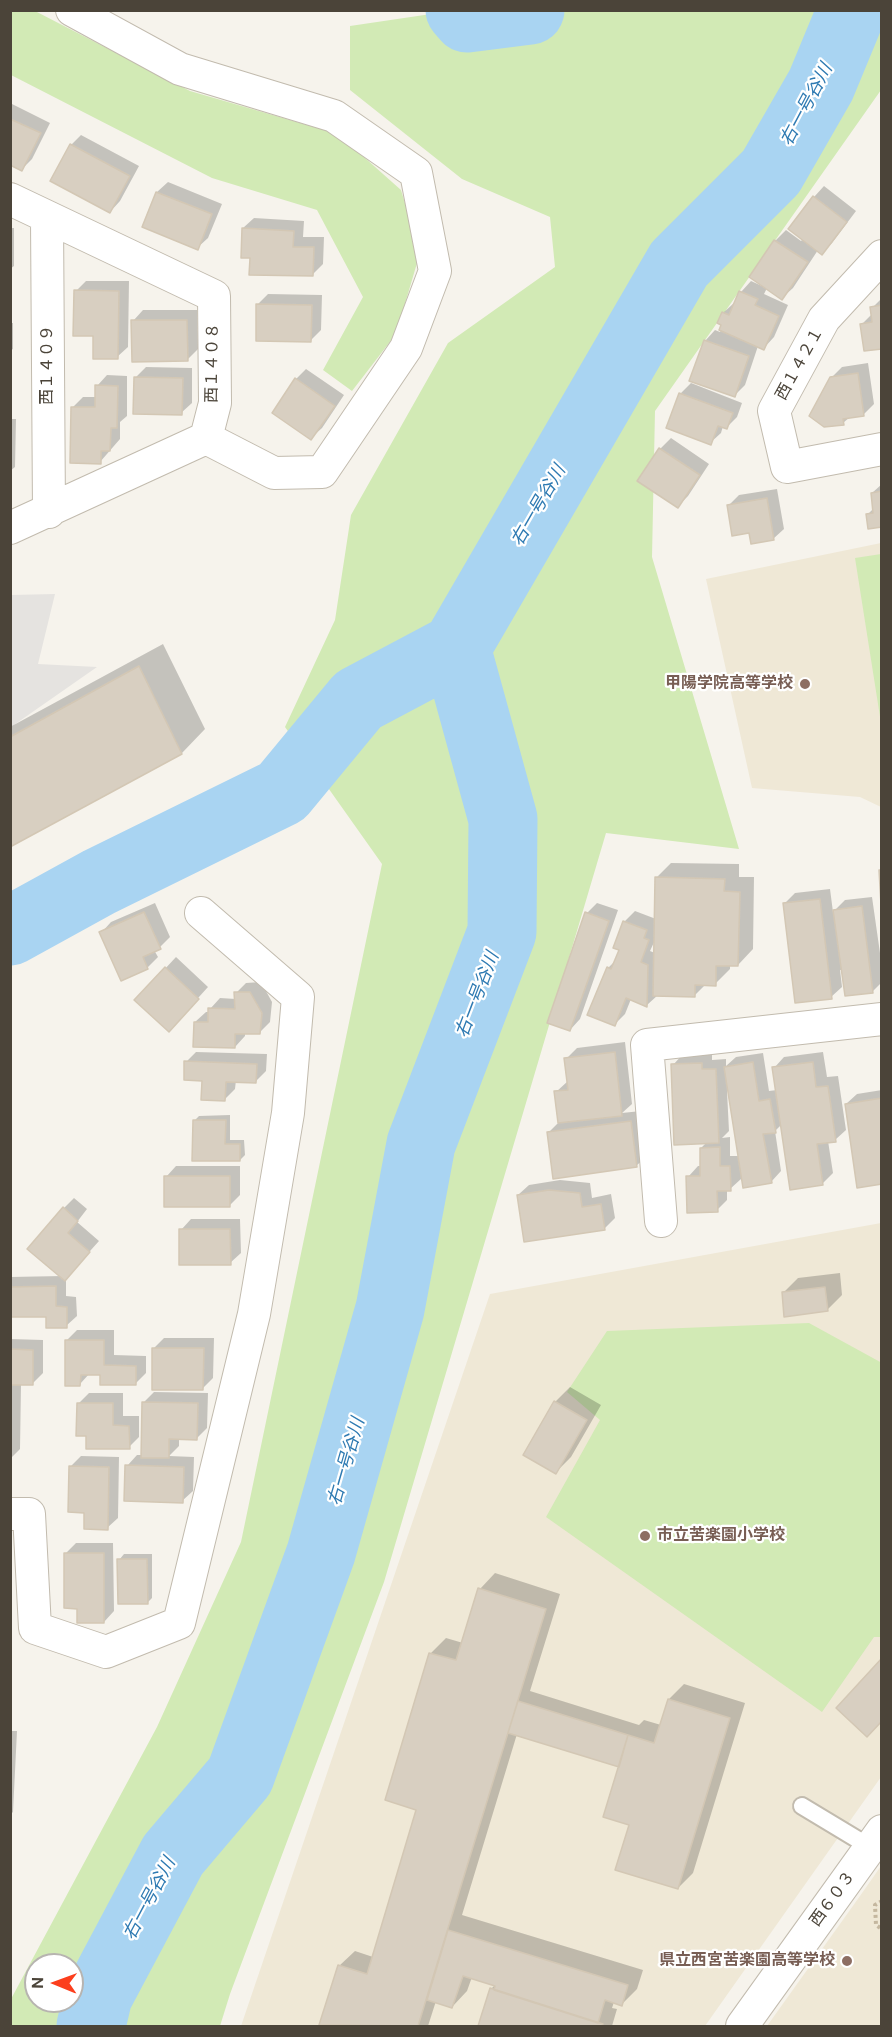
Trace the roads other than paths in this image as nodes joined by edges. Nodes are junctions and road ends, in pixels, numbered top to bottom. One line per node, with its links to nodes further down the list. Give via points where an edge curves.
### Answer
1 (72, 10): 5 (street, via 180,69 334,116 416,172 435,271 406,348 322,472 274,473)
2 (10, 200): 3 (street, 西１４０８)
3 (47, 219): 5 (street, 西１４０８, via 214,296 215,403); 7 (street, 西１４０９)
4 (882, 256): 6 (street, 西１４２１, via 824,319 774,411 787,467)
5 (206, 438): 7 (street)
6 (882, 449)
7 (49, 512): 8 (street)
8 (10, 528)
9 (201, 913): 12 (street, via 298,997 288,1113 254,1314 179,1623 106,1652 36,1628 29,1514)
10 (882, 1019): 11 (street, via 647,1045)
11 (662, 1221)
12 (10, 1514)
13 (802, 1806): 14 (lane)
14 (876, 1839): 15 (street, 西６０３)
15 (742, 2026)

